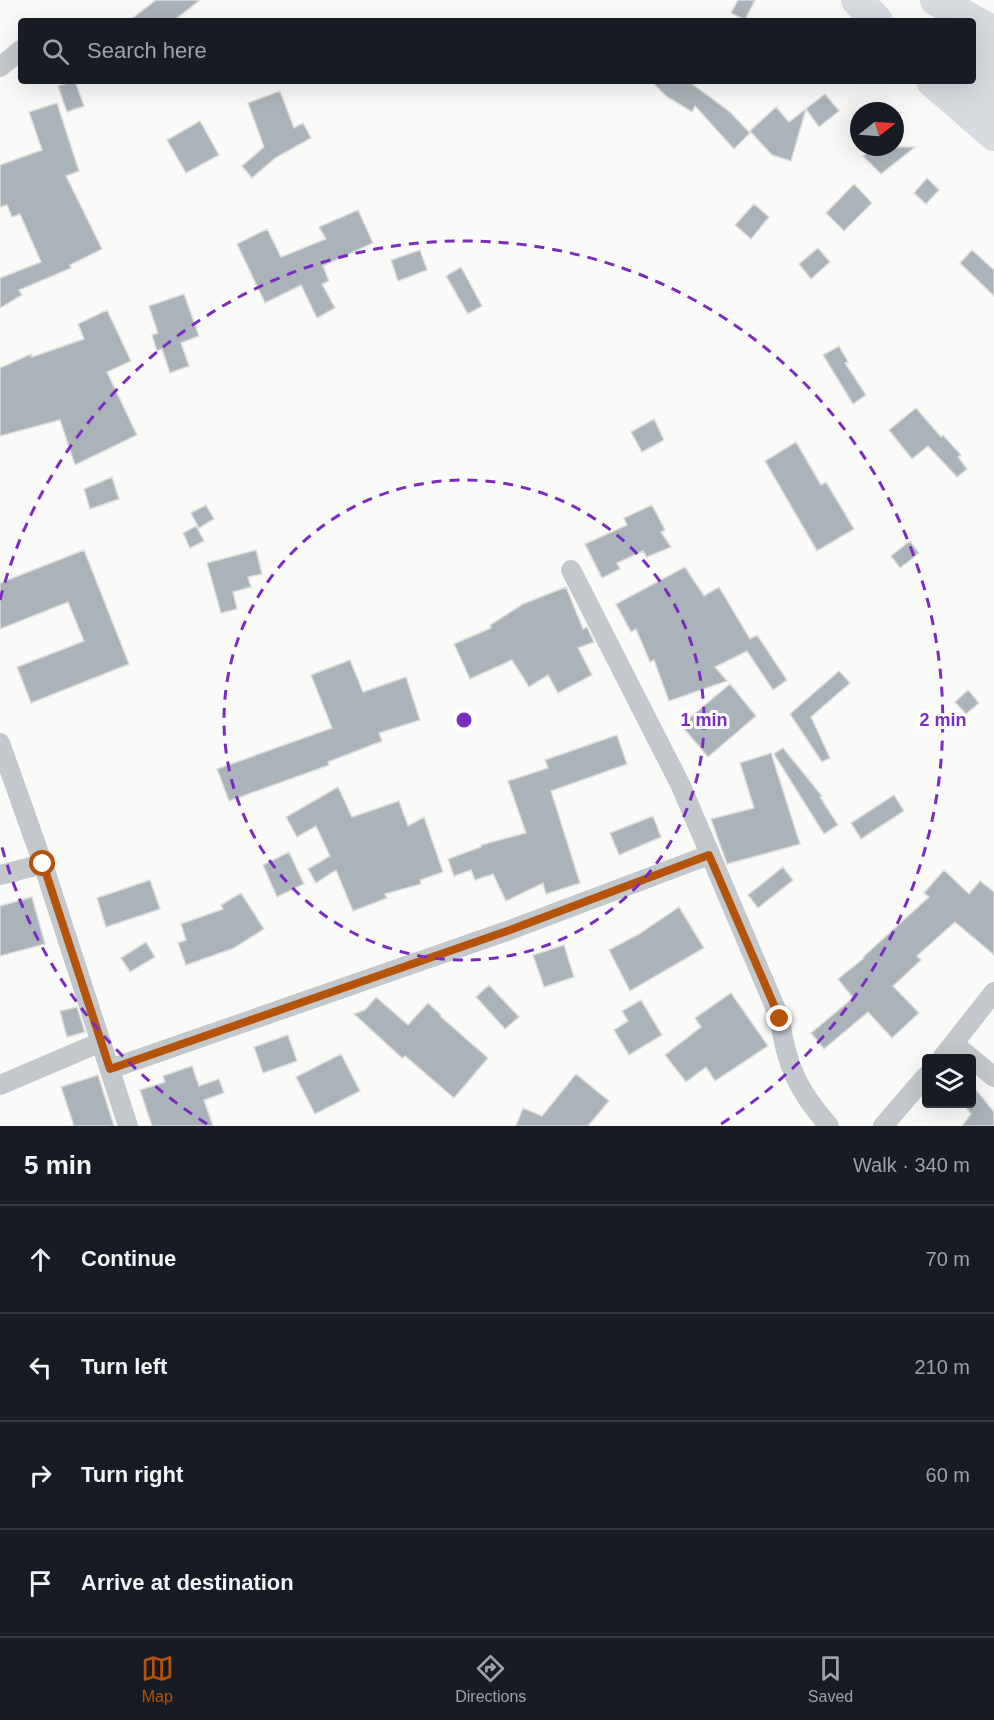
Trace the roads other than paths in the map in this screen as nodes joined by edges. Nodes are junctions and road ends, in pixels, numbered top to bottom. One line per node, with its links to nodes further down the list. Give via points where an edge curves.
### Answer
1 (919, 0): 3 (highway)
2 (936, 0): 4 (highway)
3 (939, 18)
4 (969, 18)
5 (976, 22): 6 (highway)
6 (994, 32)
7 (976, 51): 9 (highway)
8 (18, 52): 10 (street)
9 (994, 66)
10 (0, 67)
11 (935, 84): 14 (highway)
12 (973, 84): 13 (highway)
13 (994, 102)
14 (994, 135)
15 (571, 570): 17 (street, via 681,786)
16 (0, 743): 18 (street)
17 (709, 855): 23 (street, via 510,930); 28 (street, via 780,1019 784,1047 805,1098)
18 (43, 864): 19 (street); 21 (street)
19 (0, 874)
20 (994, 992): 22 (street)
21 (102, 1042): 23 (street); 26 (street)
22 (948, 1051): 24 (street)
23 (110, 1069): 27 (street)
24 (994, 1077)
25 (922, 1082): 29 (street)
26 (0, 1085)
27 (128, 1126)
28 (829, 1126)
29 (883, 1126)

